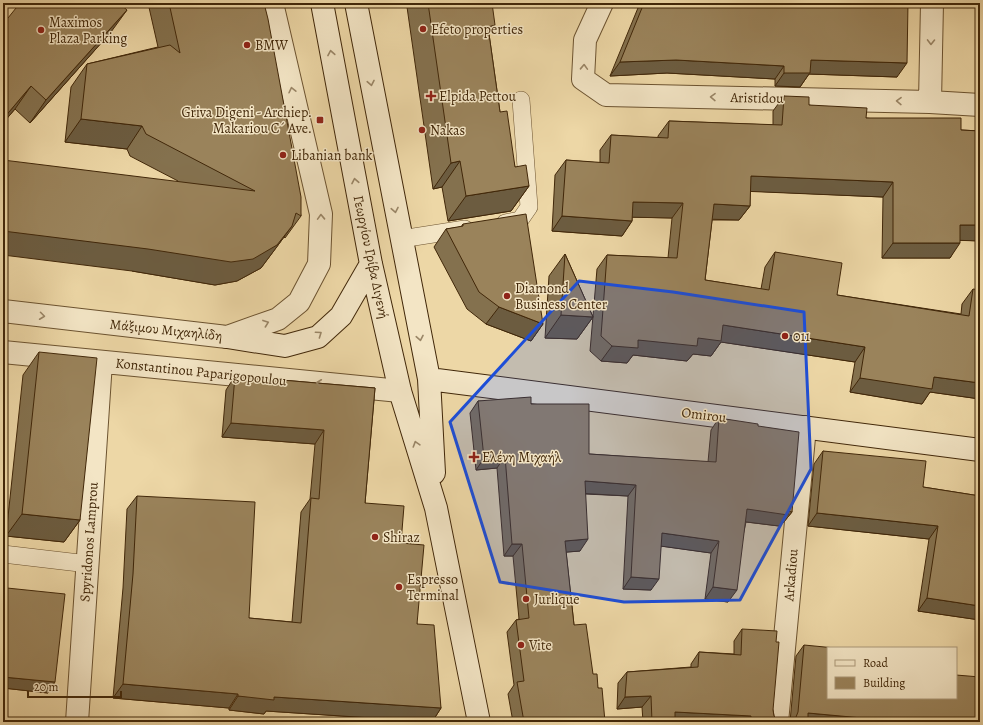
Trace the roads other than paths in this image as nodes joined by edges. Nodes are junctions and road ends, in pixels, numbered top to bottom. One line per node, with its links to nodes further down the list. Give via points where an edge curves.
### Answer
1 (272, 3): 12 (street, Μάξιμου Μιχαηλίδη, one-way to 1, via 278,319 299,302 319,264 321,214)
2 (322, 3): 10 (street, Γεωργίου Γρίβα Διγενή, one-way to 2)
3 (356, 3): 9 (street, Γεωργίου Γρίβα Διγενή, one-way to 9)
4 (602, 3): 7 (street, Aristidou, one-way to 4, via 606,95 583,79 585,40)
5 (932, 3): 7 (street, one-way to 7)
6 (521, 100): 9 (lane, via 528,207 520,220)
7 (930, 102): 8 (street, Aristidou)
8 (980, 105)
9 (401, 239): 15 (street, Γεωργίου Γρίβα Διγενή, one-way to 15)
10 (371, 264): 12 (street, one-way to 10, via 285,346 318,337 341,316); 16 (street, Γεωργίου Γρίβα Διγενή)
11 (3, 311): 12 (street, Μάξιμου Μιχαηλίδη, one-way to 12)
12 (227, 337)
13 (3, 352): 14 (street, Konstantinou Paparigopoulou)
14 (101, 362): 16 (street, Konstantinou Paparigopoulou, one-way to 14); 21 (street, Spyridonos Lamprou)
15 (429, 379): 17 (street, Omirou); 19 (street, Γεωργίου Γρίβα Διγενή)
16 (400, 391): 19 (street, Γεωργίου Γρίβα Διγενή, one-way to 16)
17 (805, 428): 18 (street, Omirou); 24 (street, Arkadiou)
18 (980, 450)
19 (436, 508): 23 (street, Γεωργίου Γρίβα Διγενή)
20 (3, 554): 21 (lane)
21 (88, 564): 22 (street, Spyridonos Lamprou)
22 (77, 722)
23 (479, 722)
24 (777, 722)

